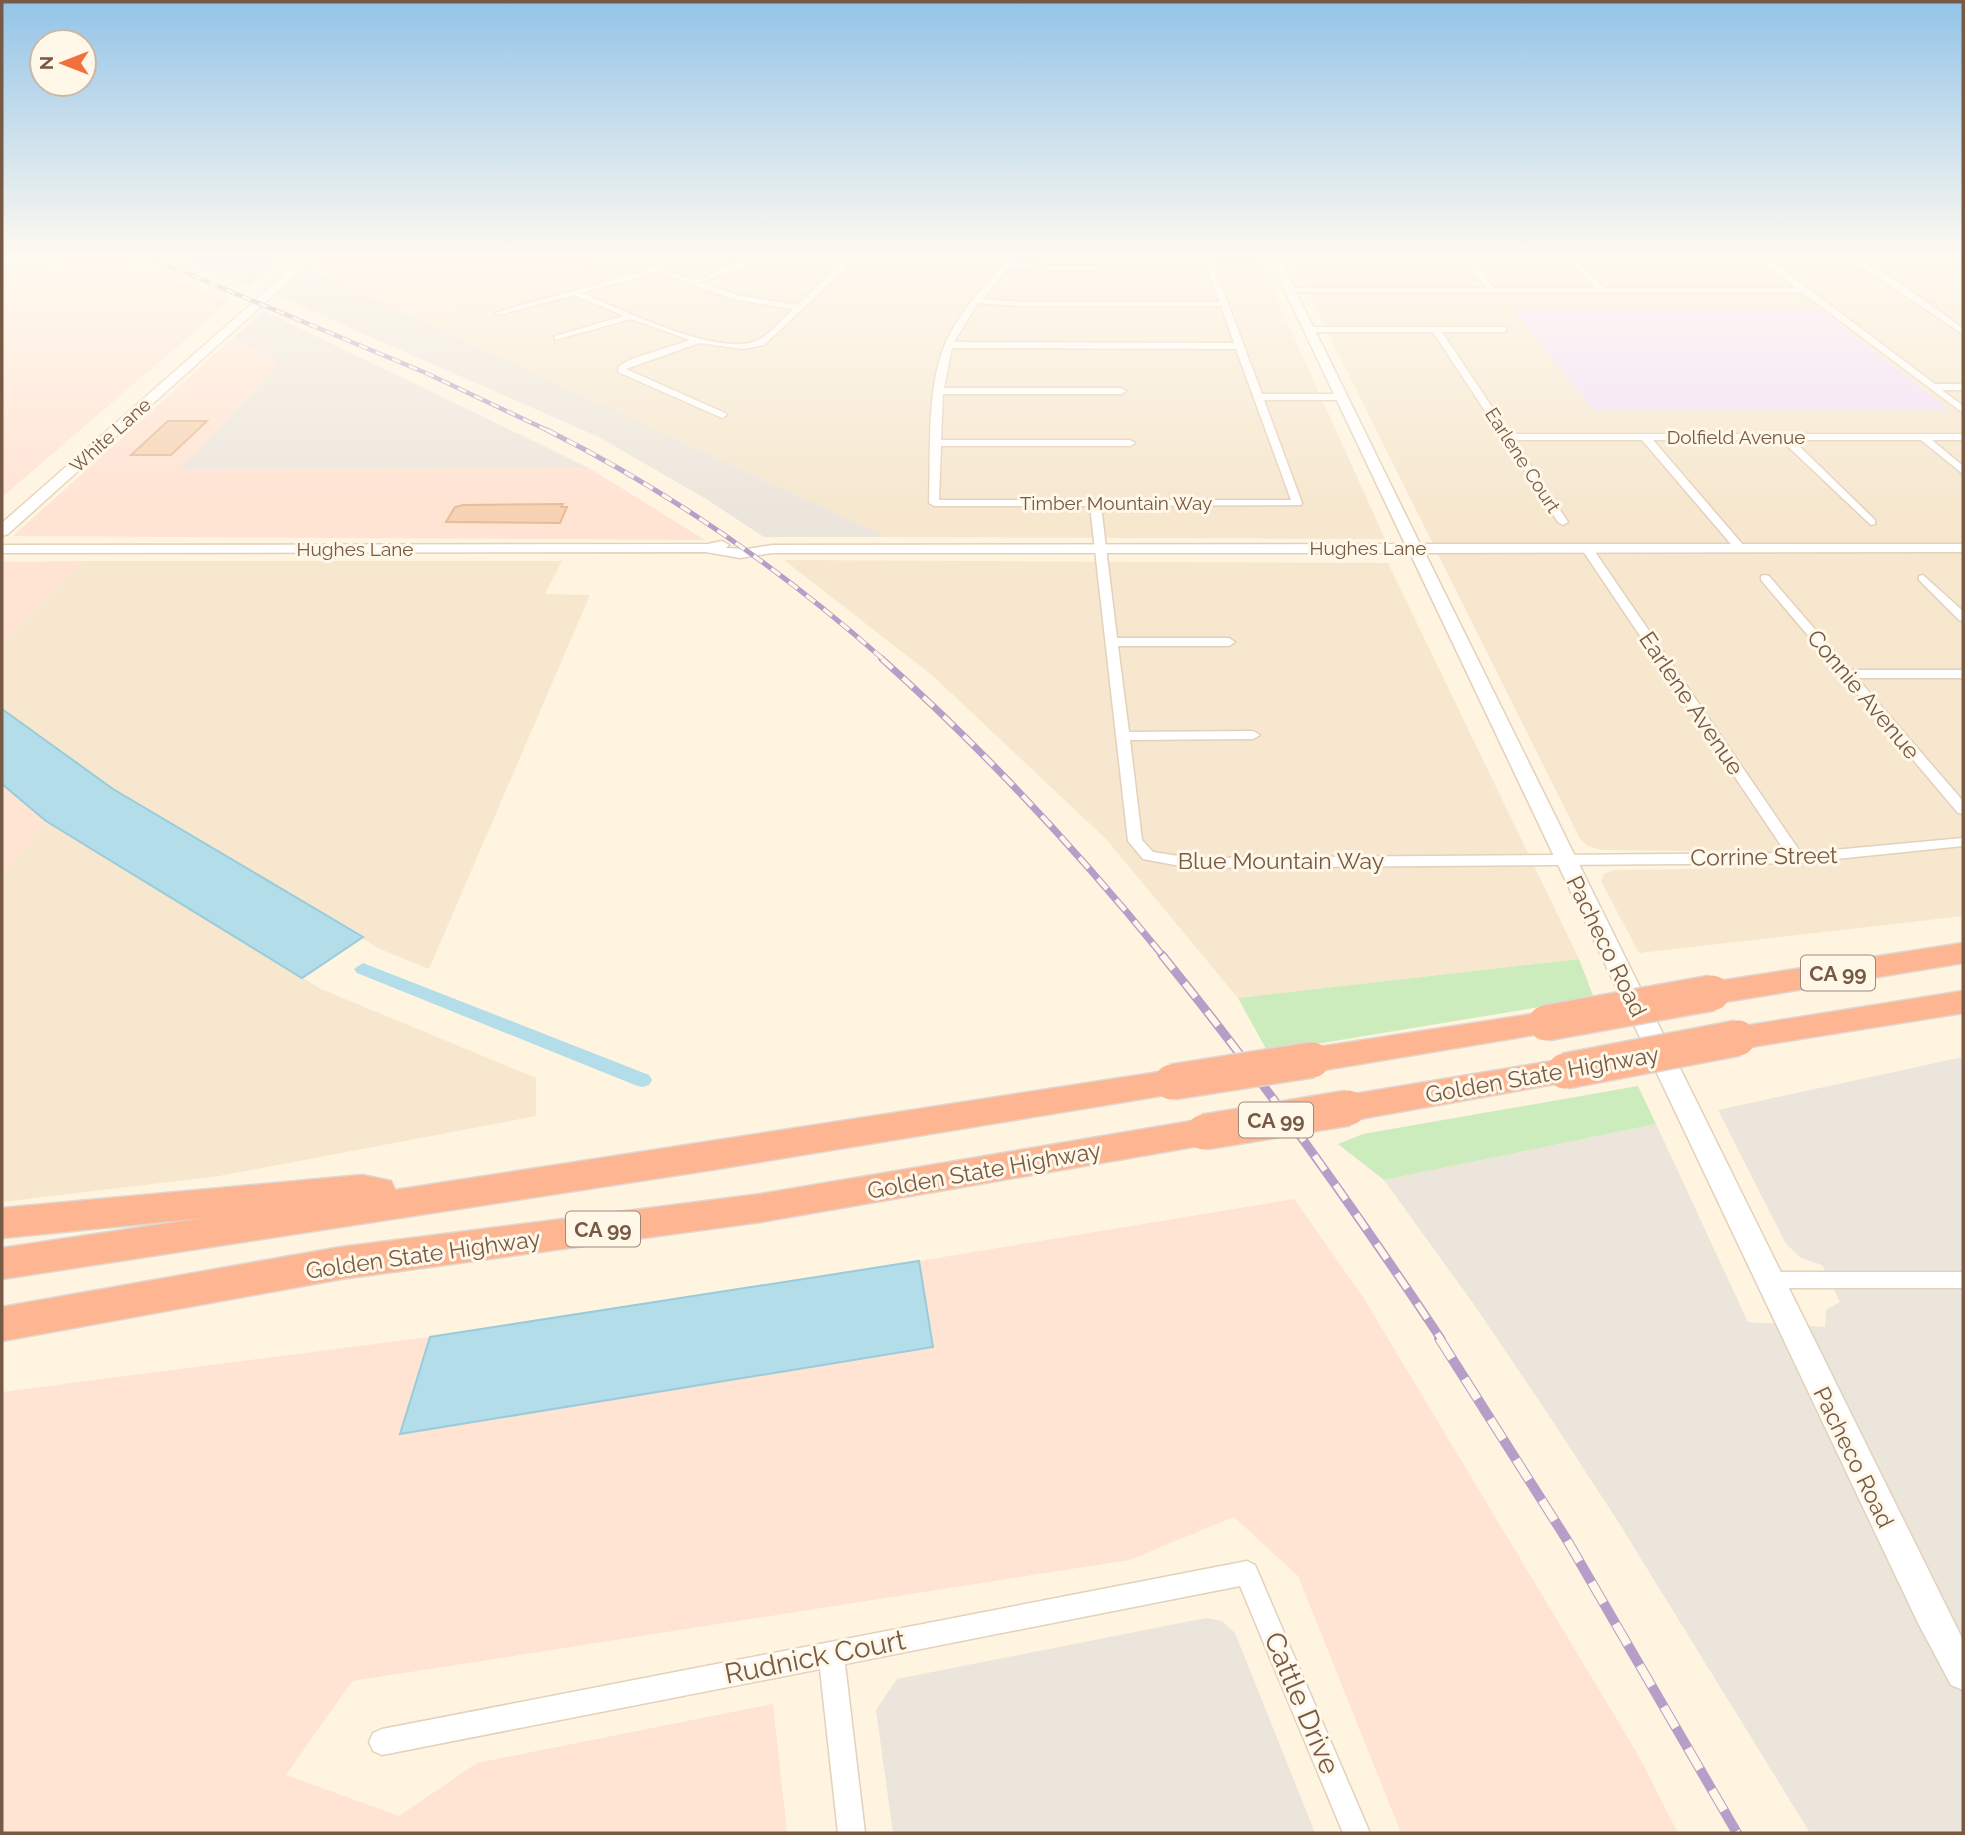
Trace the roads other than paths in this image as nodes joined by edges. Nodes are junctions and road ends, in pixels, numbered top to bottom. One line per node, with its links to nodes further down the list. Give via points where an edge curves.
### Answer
1 (197, 341): 30 (main road, White Lane)
2 (216, 341): 33 (main road, White Lane)
3 (697, 341): 20 (street, via 622,368 625,375)
4 (703, 341): 5 (street, via 743,347)
5 (764, 341)
6 (950, 341): 11 (street)
7 (1237, 341): 12 (street)
8 (1315, 341): 18 (street, Pacheco Road)
9 (1444, 341): 21 (street, Earlene Court)
10 (1871, 341): 13 (street)
11 (948, 345): 12 (street); 15 (street)
12 (1239, 346): 17 (street)
13 (1933, 387): 14 (street); 19 (street)
14 (1963, 387)
15 (941, 391): 16 (street); 26 (street)
16 (1121, 391)
17 (1258, 397): 18 (street); 29 (street, Timber Mountain Way, via 1297,503)
18 (1342, 397): 36 (street, Pacheco Road)
19 (1963, 410)
20 (722, 415)
21 (1508, 437): 22 (street, Dolfield Avenue); 31 (street, Earlene Court)
22 (1645, 437): 23 (street, Dolfield Avenue); 38 (street)
23 (1784, 437): 24 (street, Dolfield Avenue); 32 (street)
24 (1923, 437): 25 (street, Dolfield Avenue); 28 (street)
25 (1963, 437)
26 (938, 443): 27 (street); 29 (street, Timber Mountain Way, via 934,503)
27 (1130, 443)
28 (1963, 471)
29 (1095, 503): 35 (street, Blue Mountain Way)
30 (2, 513)
31 (1563, 522)
32 (1871, 522)
33 (2, 531)
34 (2, 548): 35 (street, Hughes Lane, via 708,548 718,553)
35 (1101, 548): 36 (street, Hughes Lane); 43 (street, Blue Mountain Way)
36 (1415, 548): 37 (street, Hughes Lane); 51 (street, Pacheco Road)
37 (1587, 548): 38 (street, Hughes Lane); 52 (street, Earlene Avenue)
38 (1740, 548): 39 (street, Hughes Lane)
39 (1963, 548)
40 (1765, 578): 45 (street, Connie Avenue)
41 (1923, 578): 42 (street)
42 (1963, 617)
43 (1112, 642): 44 (street); 48 (street, Blue Mountain Way)
44 (1229, 642)
45 (1847, 674): 46 (street); 49 (street, Connie Avenue)
46 (1963, 674)
47 (1253, 735): 48 (street)
48 (1123, 736): 51 (street, Blue Mountain Way, via 1135,841 1148,856 1191,863)
49 (1963, 810)
50 (1963, 842): 52 (street, Corrine Street)
51 (1565, 858): 52 (street, Corrine Street); 60 (street, Pacheco Road)
52 (1797, 858)
53 (1963, 953): 55 (highway, CA 99, bridge)
54 (1963, 1002): 57 (highway, Golden State Highway / CA 99, bridge, via 761,1208)
55 (431, 1198): 56 (highway, via 362,1189); 58 (highway, CA 99)
56 (2, 1223)
57 (341, 1263): 61 (highway, Golden State Highway / CA 99); 62 (highway)
58 (2, 1264)
59 (1963, 1279): 60 (street)
60 (1768, 1280): 65 (street, Pacheco Road)
61 (2, 1324)
62 (2, 1338)
63 (1247, 1573): 64 (street, Rudnick Court); 68 (street, Cattle Drive)
64 (831, 1654): 66 (street, Rudnick Court); 67 (street)
65 (1963, 1673)
66 (382, 1742)
67 (852, 1833)
68 (1357, 1833)

